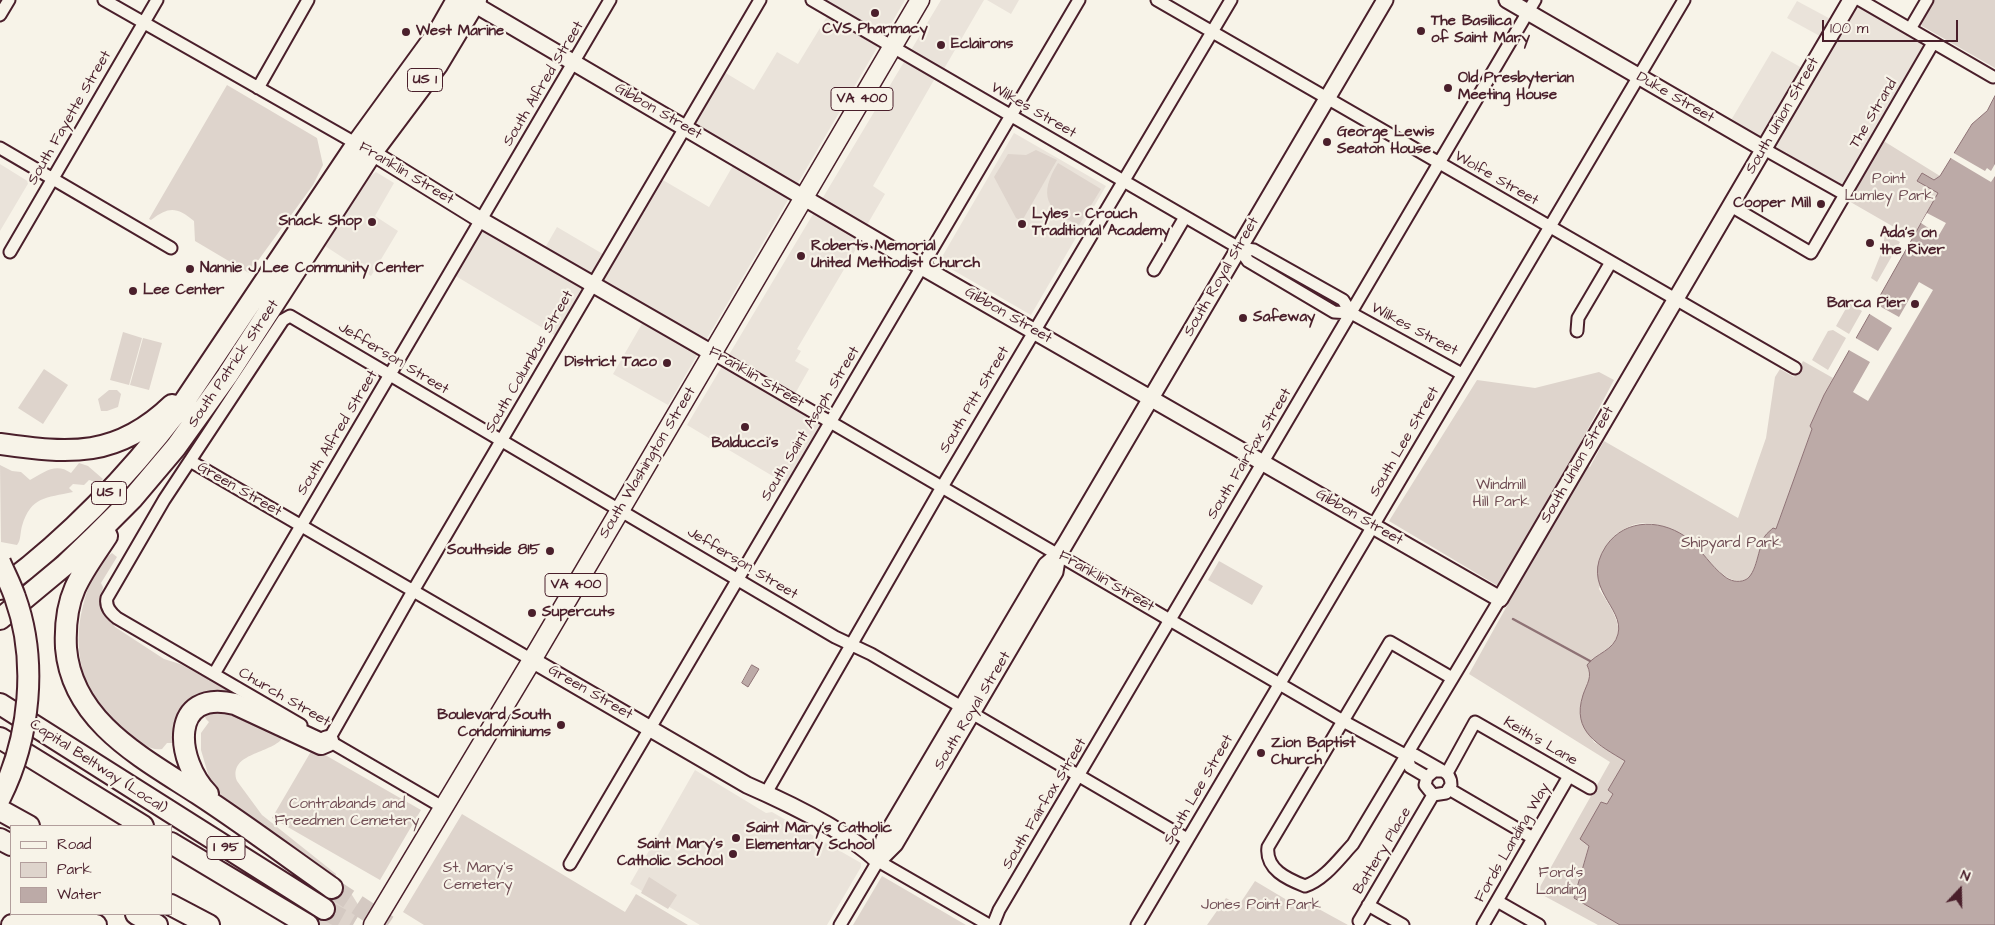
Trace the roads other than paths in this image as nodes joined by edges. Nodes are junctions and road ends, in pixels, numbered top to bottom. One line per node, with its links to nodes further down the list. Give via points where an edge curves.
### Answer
1 (9, 0): 20 (street)
2 (104, 0): 21 (street, Franklin Street)
3 (157, 0): 21 (street, South Fayette Street)
4 (308, 0): 29 (street)
5 (610, 0): 26 (street, South Alfred Street)
6 (760, 0): 32 (street, South Columbus Street)
7 (812, 0): 25 (street, Wilkes Street)
8 (920, 0): 25 (main road, South Washington Street / VA 400)
9 (1079, 0): 31 (street, South Saint Asaph Street)
10 (1157, 0): 23 (street, Wolfe Street)
11 (1231, 0): 23 (street, South Pitt Street)
12 (1385, 0): 30 (street, South Royal Street)
13 (1507, 0): 19 (street, Duke Street)
14 (1684, 0): 27 (street, South Lee Street)
15 (1851, 0): 35 (street, South Union Street)
16 (1860, 0): 22 (street)
17 (1927, 0): 22 (street)
18 (468, 1): 26 (street, Gibbon Street); 34 (highway, South Patrick Street / US 1, via 413,69)
19 (1532, 6): 27 (street, Duke Street); 36 (street, South Fairfax Street)
20 (0, 15)
21 (143, 22): 29 (street, Franklin Street); 37 (street, South Fayette Street)
22 (1910, 29): 24 (street)
23 (1212, 32): 30 (street, Wolfe Street); 38 (street, South Pitt Street)
24 (1933, 43): 28 (street); 39 (street, The Strand)
25 (893, 47): 31 (street, Wilkes Street); 40 (main road, South Washington Street / VA 400)
26 (574, 63): 32 (street, Gibbon Street); 43 (street, South Alfred Street)
27 (1638, 76): 35 (street, Duke Street); 44 (street, South Lee Street)
28 (1993, 77)
29 (258, 88): 34 (street, Franklin Street)
30 (1327, 98): 36 (street, Wolfe Street); 46 (street, South Royal Street)
31 (1011, 115): 38 (street, Wilkes Street); 49 (street, South Saint Asaph Street)
32 (685, 128): 40 (street, Gibbon Street); 51 (street, South Columbus Street)
33 (0, 148): 37 (street)
34 (364, 148): 43 (street, Franklin Street); 61 (highway, South Patrick Street / US 1); 71 (highway, South Patrick Street / US 1, via 227,376 176,448)
35 (1764, 149): 39 (street, Duke Street); 41 (street, South Union Street)
36 (1439, 164): 44 (street, Wolfe Street); 53 (street, South Fairfax Street)
37 (51, 178): 45 (street); 47 (street, South Fayette Street)
38 (1123, 181): 42 (street, Wilkes Street); 55 (street, South Pitt Street)
39 (1844, 194): 41 (street, The Strand, via 1811,253)
40 (804, 197): 49 (street, Gibbon Street); 57 (main road, South Washington Street / VA 400)
41 (1731, 206): 52 (street, South Union Street)
42 (1184, 217): 46 (street, Wilkes Street); 50 (street)
43 (481, 220): 51 (street, Franklin Street); 60 (street, South Alfred Street)
44 (1550, 227): 48 (street, Wolfe Street); 59 (street, South Lee Street)
45 (171, 248)
46 (1238, 248): 53 (street, Wilkes Street, via 1248,261 1334,312); 62 (street, South Royal Street)
47 (10, 252)
48 (1611, 262): 52 (street, Wolfe Street); 56 (street, via 1578,318)
49 (922, 267): 55 (street, Gibbon Street); 63 (street, South Saint Asaph Street)
50 (1154, 270)
51 (593, 284): 57 (street, Franklin Street); 65 (street, South Columbus Street)
52 (1676, 299): 58 (street, Wolfe Street); 80 (street, South Union Street)
53 (1351, 313): 59 (street, Wilkes Street); 69 (street, South Fairfax Street)
54 (283, 320): 60 (street, Jefferson Street, via 290,316); 68 (street, South Patrick Street)
55 (1034, 331): 62 (street, Gibbon Street); 70 (street, South Pitt Street)
56 (1577, 331)
57 (712, 353): 63 (street, Franklin Street); 72 (main road, South Washington Street / VA 400)
58 (1795, 368)
59 (1462, 374): 74 (street, South Lee Street)
60 (390, 375): 65 (street, Jefferson Street); 73 (street, South Alfred Street)
61 (198, 380): 67 (highway, via 146,427 126,439 73,452); 78 (highway, South Patrick Street / US 1, via 160,434 103,499 44,554)
62 (1150, 398): 69 (street, Gibbon Street); 75 (street, South Royal Street)
63 (831, 422): 70 (street, Franklin Street); 77 (street, South Saint Asaph Street)
64 (0, 438): 67 (highway)
65 (502, 440): 72 (street, Jefferson Street); 79 (street, South Columbus Street)
66 (0, 444): 67 (highway)
67 (40, 450)
68 (190, 461): 73 (street, Green Street); 81 (street, South Patrick Street, via 107,598)
69 (1263, 462): 74 (street, Gibbon Street); 83 (street, South Fairfax Street)
70 (942, 487): 75 (street, Franklin Street); 84 (street, South Pitt Street, via 860,626)
71 (132, 499): 82 (highway, South Patrick Street / US 1, via 65,564); 107 (highway, via 75,588 66,625 70,670 88,707 111,734)
72 (620, 510): 77 (street, Jefferson Street); 85 (main road, South Washington Street / VA 400)
73 (301, 526): 79 (street, Green Street); 86 (street, South Alfred Street)
74 (1373, 526): 80 (street, Gibbon Street); 88 (street, South Lee Street)
75 (1058, 555): 83 (street, Franklin Street); 90 (street, South Royal Street, via 1046,565)
76 (0, 562): 104 (highway, bridge, via 16,598 26,640 27,676 21,739)
77 (737, 579): 84 (street, Jefferson Street); 92 (street, South Saint Asaph Street)
78 (0, 589)
79 (413, 590): 85 (street, Green Street); 94 (street, South Columbus Street)
80 (1500, 599): 87 (street, South Union Street)
81 (110, 612): 86 (street, Church Street)
82 (0, 619)
83 (1170, 620): 88 (street, Franklin Street); 97 (street, South Fairfax Street)
84 (852, 646): 90 (street, Jefferson Street); 102 (street, South Pitt Street)
85 (532, 660): 92 (street, Green Street); 105 (main road, South Washington Street / VA 400)
86 (214, 674): 94 (street, Church Street)
87 (1452, 678): 91 (street, via 1390,642); 95 (street, South Union Street)
88 (1280, 684): 91 (street, Franklin Street); 113 (street, South Lee Street)
89 (0, 704): 121 (highway, Capital Beltway (Local) / I 95)
90 (967, 710): 97 (street, Jefferson Street); 115 (street, South Royal Street, via 884,839)
91 (1342, 721): 95 (street, Franklin Street); 95 (street, South Union Street, via 1268,847 1267,856 1274,869 1305,886 1312,884 1353,844)
92 (651, 729): 102 (street, Green Street); 116 (street, South Saint Asaph Street)
93 (0, 738): 111 (highway)
94 (328, 741): 105 (street, Church Street); 107 (highway, via 321,744 246,708 225,702 204,704 189,718 183,734 185,756 200,786)
95 (1407, 756): 96 (street, Franklin Street, via 1415,755); 99 (street, Franklin Street, via 1410,767)
96 (1445, 772): 98 (street, Keith's Lane, via 1475,722); 99 (street, via 1434,771); 101 (street, via 1451,781)
97 (1079, 776): 113 (street, Jefferson Street); 132 (street, South Fairfax Street)
98 (1569, 776): 100 (street, Keith's Lane); 112 (street, Fords Landing Way)
99 (1427, 777): 103 (street, via 1425,785)
100 (1590, 788)
101 (1450, 789): 103 (street, via 1442,796); 112 (street)
102 (766, 793): 115 (street, Green Street, via 864,848)
103 (1433, 795): 119 (street, Battery Place)
104 (0, 798)
105 (444, 808): 129 (main road, South Washington Street / VA 400)
106 (0, 810): 110 (highway)
107 (227, 813): 117 (highway)
108 (0, 818): 109 (highway)
109 (15, 825)
110 (27, 825)
111 (141, 825)
112 (1533, 838): 118 (street, Fords Landing Way)
113 (1187, 839): 133 (street, South Lee Street)
114 (172, 844): 128 (highway, I 95)
115 (878, 861): 130 (street, South Royal Street); 131 (street, Green Street)
116 (570, 864)
117 (332, 888)
118 (1497, 901): 135 (street, Fords Landing Way); 136 (street)
119 (1368, 905): 123 (street, Battery Place); 134 (street)
120 (172, 906): 127 (highway)
121 (324, 909)
122 (138, 915): 126 (highway)
123 (1359, 922)
124 (12, 925): 125 (highway, via 50,922)
125 (96, 925)
126 (157, 925)
127 (208, 925)
128 (308, 925)
129 (373, 925)
130 (840, 925)
131 (989, 925)
132 (993, 925)
133 (1137, 925)
134 (1403, 925)
135 (1482, 925)
136 (1539, 925)

